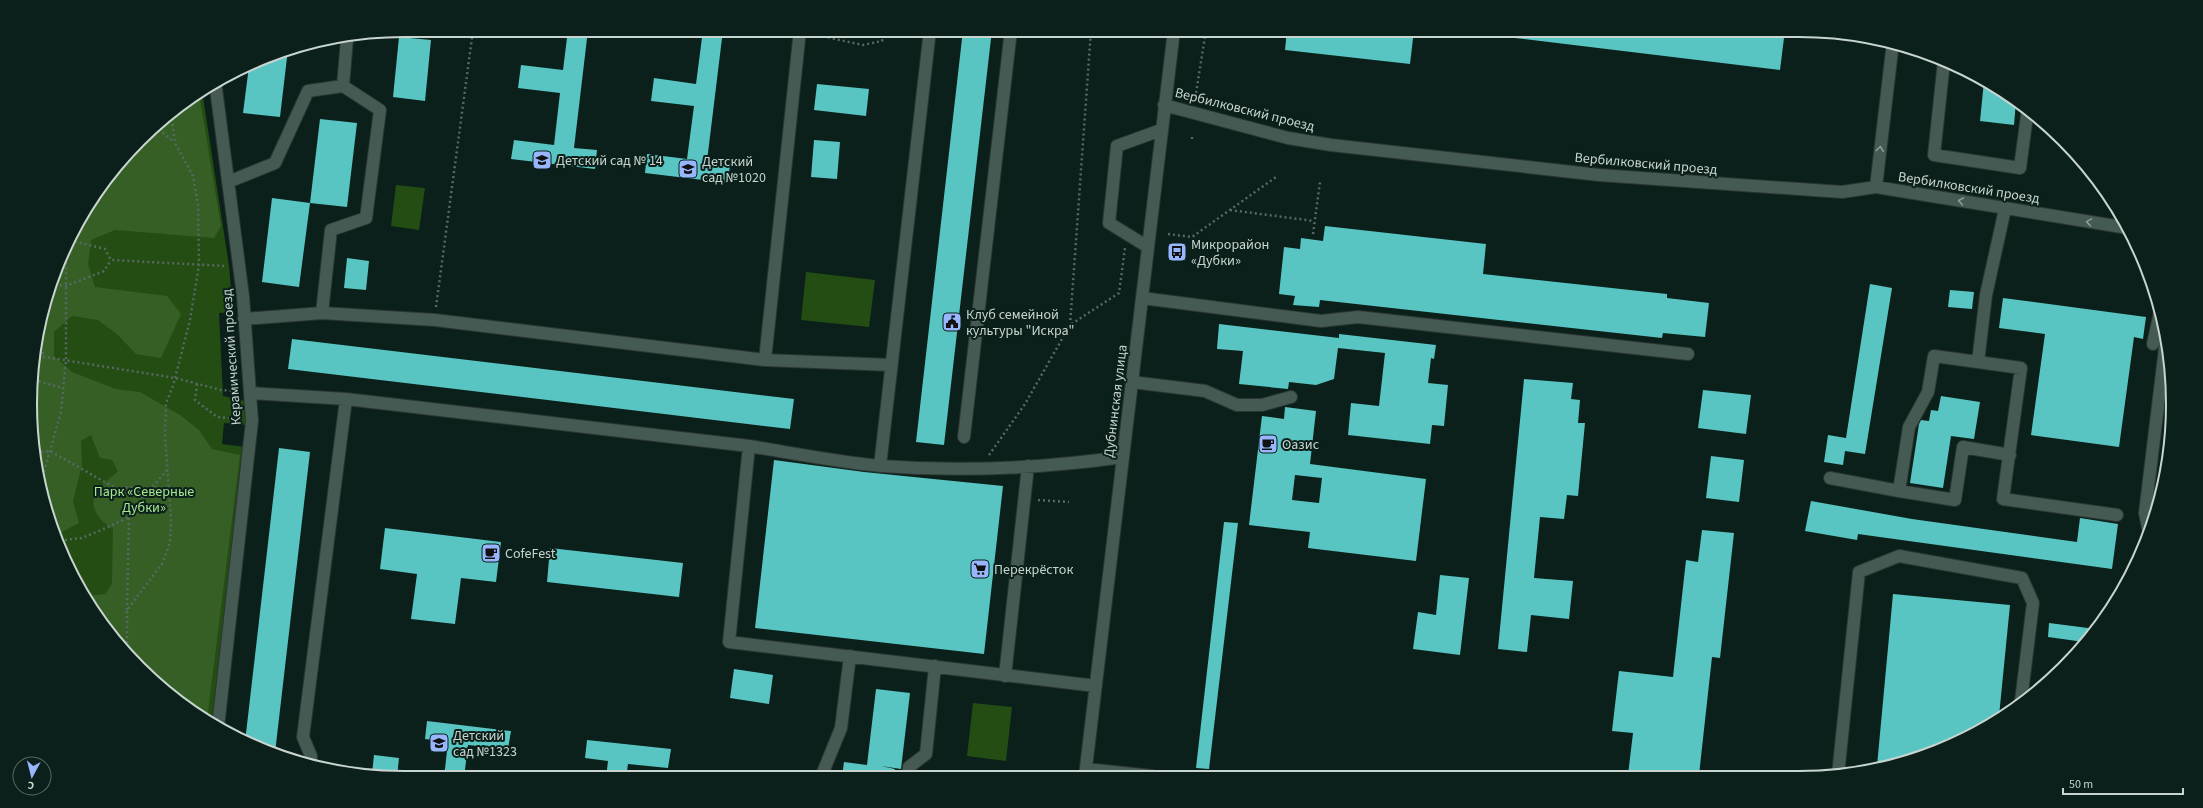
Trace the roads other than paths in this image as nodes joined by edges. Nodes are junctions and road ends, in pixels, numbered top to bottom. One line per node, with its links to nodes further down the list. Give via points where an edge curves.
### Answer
1 (799, 37): 24 (street)
2 (929, 37): 27 (street)
3 (1010, 37): 32 (street)
4 (1173, 37): 10 (street, Дубнинская улица)
5 (347, 42): 8 (street)
6 (1892, 50): 14 (street, one-way to 6)
7 (1943, 67): 11 (street, via 1934,155 2020,168)
8 (342, 86): 13 (street, via 308,91 275,163); 19 (street, via 380,110 366,218 331,230)
9 (216, 89): 13 (street, Керамический проезд)
10 (1164, 105): 12 (street, Дубнинская улица); 14 (street, Вербилковский проезд, via 1288,138 1518,167 1799,190 1842,192)
11 (2027, 117)
12 (1161, 130): 17 (street, Дубнинская улица); 17 (street, via 1117,146 1109,223)
13 (228, 182): 20 (street, Керамический проезд)
14 (1876, 187): 15 (street, Вербилковский проезд, one-way to 14)
15 (2005, 209): 16 (street, Вербилковский проезд, one-way to 15); 26 (street, via 1986,295)
16 (2120, 227)
17 (1148, 247): 18 (street, Дубнинская улица)
18 (1142, 298): 23 (street, via 1321,321 1358,317); 28 (street, Дубнинская улица)
19 (322, 313): 20 (street); 24 (street, via 435,320)
20 (244, 319): 29 (street, Керамический проезд)
21 (2157, 325): 22 (street)
22 (2153, 344)
23 (1688, 354)
24 (766, 360): 27 (street)
25 (2163, 361): 41 (street, via 2145,513)
26 (1978, 362): 34 (street, via 2021,368); 39 (street, via 1934,356 1928,392 1909,427)
27 (891, 365): 36 (street)
28 (1132, 382): 30 (street, via 1205,391 1237,405 1262,405); 35 (street, Дубнинская улица)
29 (251, 393): 31 (street); 47 (street, Керамический проезд, via 252,421)
30 (1291, 397)
31 (346, 399): 33 (street); 48 (street, via 302,737)
32 (964, 437)
33 (749, 446): 36 (street); 42 (street, via 729,642)
34 (2010, 455): 39 (street, via 1963,447 1955,500); 40 (street, via 2003,499)
35 (1123, 457): 37 (street, via 1073,464); 45 (street, Дубнинская улица)
36 (880, 466): 37 (street)
37 (1028, 466): 44 (street)
38 (1830, 478): 39 (street)
39 (1898, 491)
40 (2117, 515)
41 (2147, 522)
42 (850, 656): 43 (street); 50 (street, via 841,728)
43 (935, 666): 44 (street); 51 (street, via 926,754 909,767)
44 (1005, 676): 45 (street)
45 (1096, 686): 52 (street, Дубнинская улица)
46 (2022, 695): 49 (street, via 2033,603 2022,578 1899,556 1859,572)
47 (219, 721)
48 (311, 758)
49 (1839, 769)
50 (823, 771)
51 (909, 771)
52 (1086, 771)

